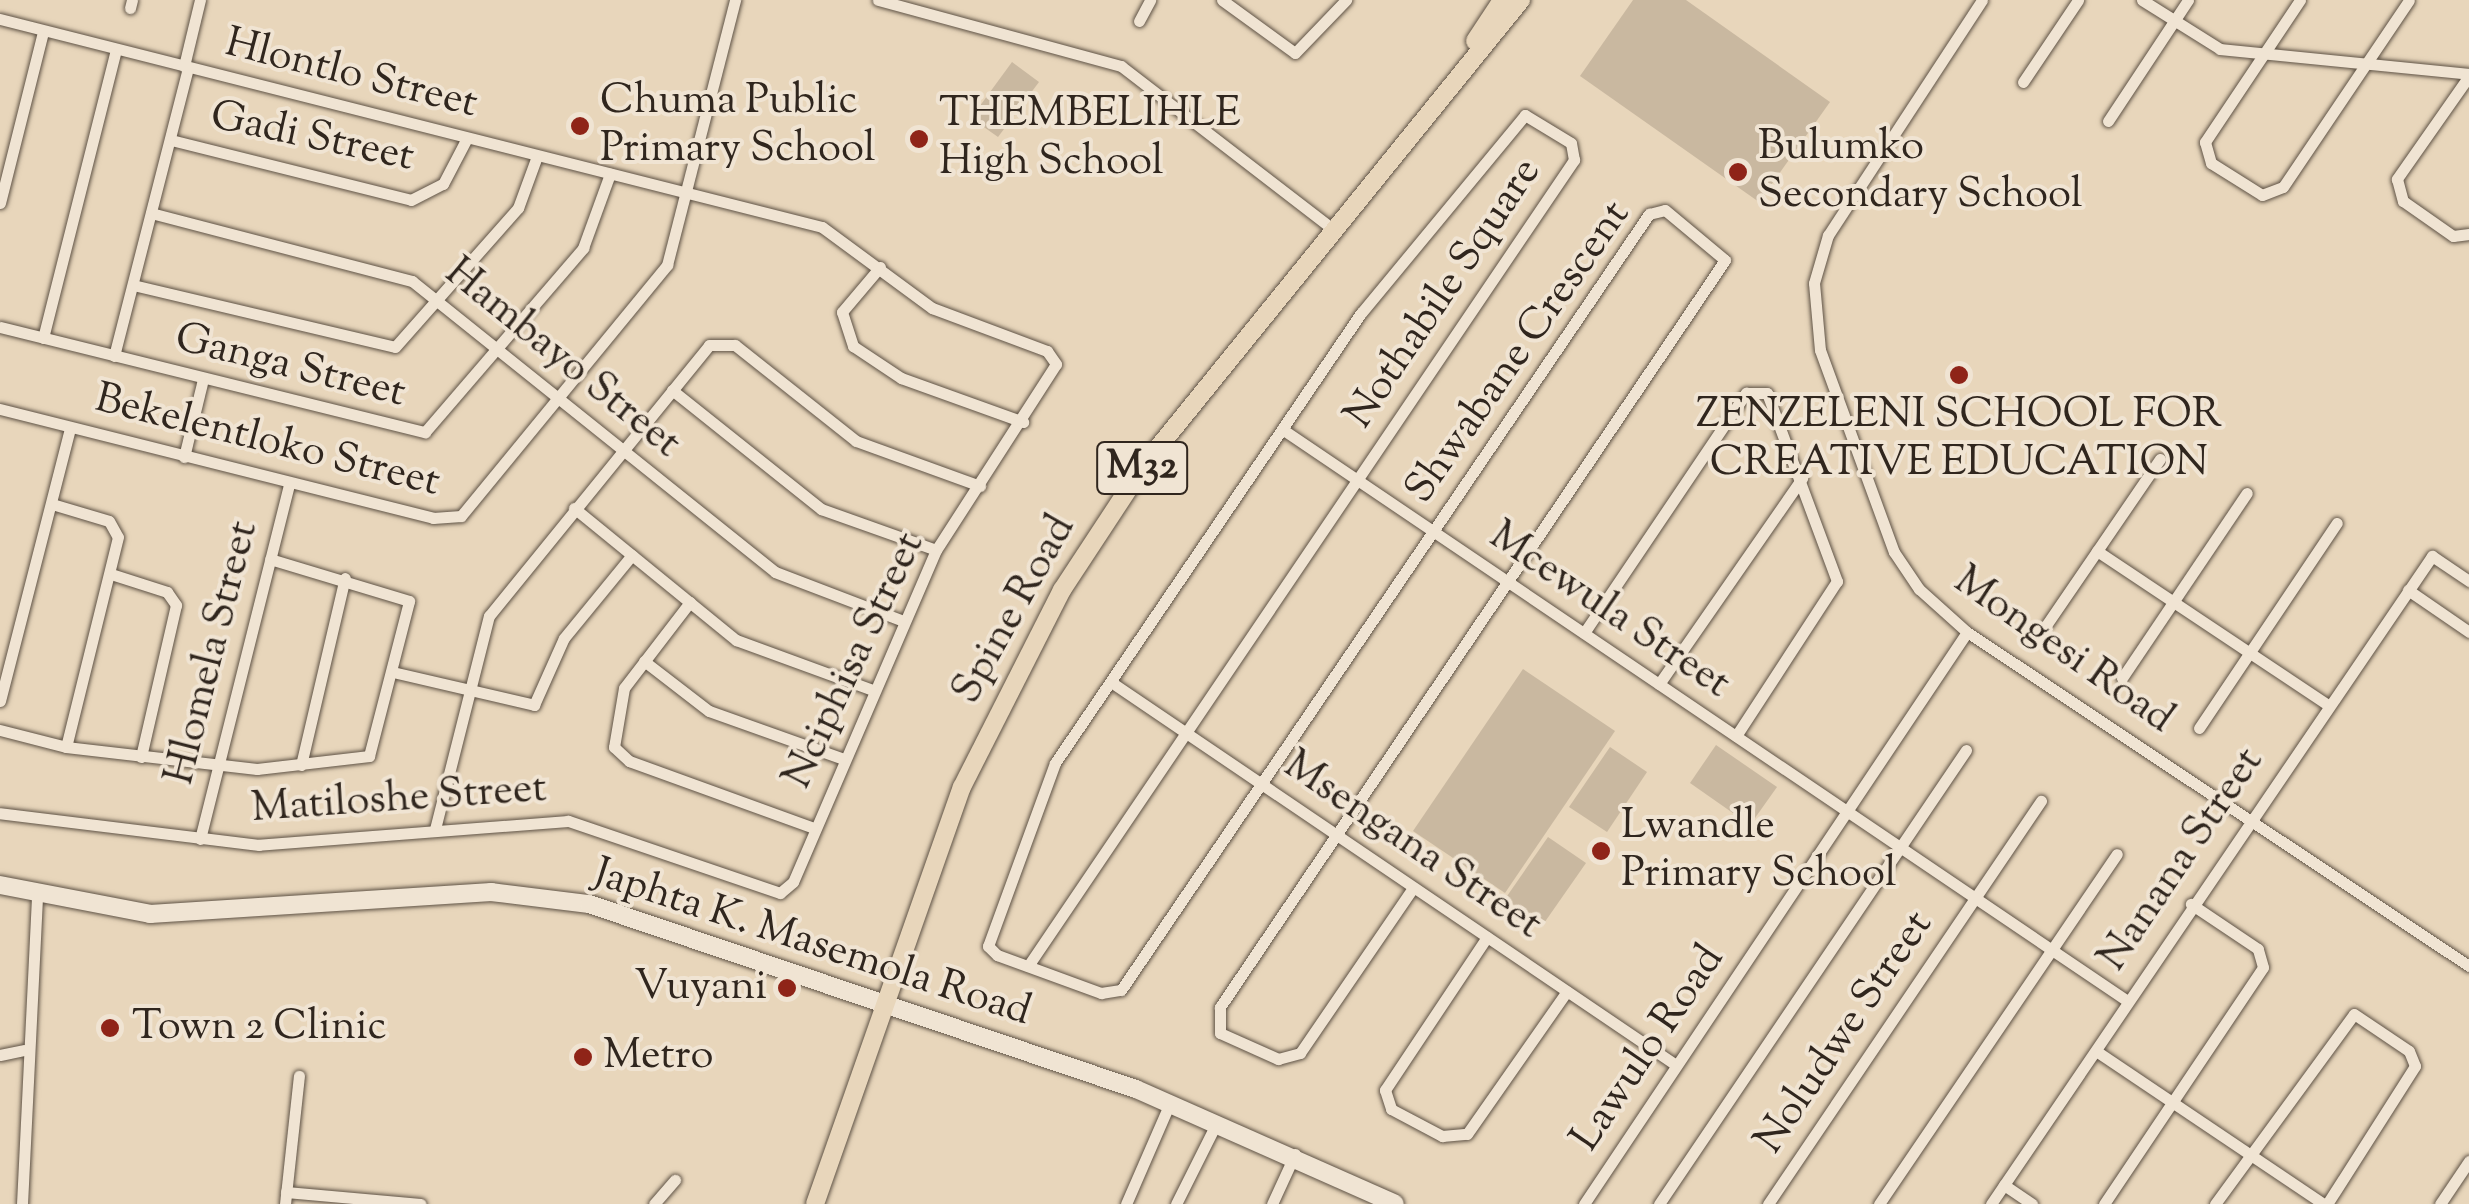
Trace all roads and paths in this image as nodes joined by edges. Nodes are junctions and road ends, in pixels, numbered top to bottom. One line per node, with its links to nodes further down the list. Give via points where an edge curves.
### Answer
1 (200, 0): 22 (street)
2 (735, 0): 31 (street, Bekelentloko Street)
3 (878, 0): 34 (street, via 1121,66)
4 (1150, 0): 16 (street)
5 (1222, 0): 6 (street, via 1295,53)
6 (1346, 0)
7 (1502, 0): 26 (main road, Spine Road / M32)
8 (1521, 0): 26 (main road, Spine Road / M32)
9 (1982, 0): 75 (street, Mongesi Road, via 1828,234 1812,302 1820,350 1894,552 1918,589)
10 (2078, 0): 24 (street)
11 (2142, 0): 17 (street)
12 (2188, 0): 17 (street)
13 (2300, 0): 20 (street)
14 (2409, 0): 21 (street)
15 (0, 19): 18 (street, Hlontlo Street)
16 (1140, 21)
17 (2173, 21): 20 (street, via 2212,47); 25 (street)
18 (43, 32): 19 (street, Hlontlo Street); 32 (street)
19 (116, 50): 22 (street, Hlontlo Street); 40 (street)
20 (2263, 54): 21 (street); 21 (street, via 2204,155 2262,195 2283,187)
21 (2364, 66): 23 (street)
22 (186, 67): 27 (street, Hlontlo Street); 28 (street)
23 (2469, 75): 35 (street, via 2397,191 2454,236)
24 (2023, 82)
25 (2108, 121)
26 (1415, 128): 34 (main road, Spine Road / M32)
27 (467, 138): 28 (street, Gadi Street, via 442,184 411,200); 29 (street, Hlontlo Street)
28 (171, 140): 33 (street)
29 (537, 156): 30 (street, Hlontlo Street); 38 (street, via 518,208)
30 (610, 174): 31 (street, Hlontlo Street); 41 (street, Ganga Street, via 590,237)
31 (687, 192): 36 (street, Nciphisa Street, via 822,227); 45 (street, Bekelentloko Street, via 662,276)
32 (0, 202)
33 (152, 212): 37 (street); 38 (street, Hambayo Street, via 401,277)
34 (1333, 229): 121 (main road, Spine Road / M32, via 1144,464 1062,590 962,787)
35 (2469, 234)
36 (880, 268): 47 (street, Nciphisa Street, via 932,308 1050,353 1053,378); 47 (street, via 842,312 853,346 901,378)
37 (133, 286): 38 (street, via 380,348 410,340); 42 (street)
38 (443, 302): 41 (street, Hambayo Street)
39 (0, 328): 40 (street, Ganga Street)
40 (43, 338): 42 (street, Ganga Street)
41 (500, 349): 43 (street, Ganga Street, via 425,432); 45 (street, Hambayo Street)
42 (114, 356): 43 (street, Ganga Street)
43 (203, 380): 51 (street)
44 (672, 390): 50 (street); 56 (street, via 721,340 856,441); 62 (street, via 821,510)
45 (562, 400): 50 (street, Hambayo Street); 55 (street, Bekelentloko Street, via 475,505 452,520)
46 (0, 410): 48 (street, Bekelentloko Street)
47 (1022, 422): 56 (street, Nciphisa Street)
48 (70, 428): 51 (street, Bekelentloko Street); 58 (street)
49 (1282, 429): 54 (street, Mcewula Street); 54 (street, Nothabile Square, via 1388,276 1517,117 1536,118 1571,143 1574,160); 82 (street, Nothabile Square)
50 (622, 450): 59 (street); 73 (street, Hambayo Street, via 775,572)
51 (184, 457): 55 (street, Bekelentloko Street)
52 (2160, 459): 63 (street)
53 (1802, 478): 77 (street, via 1772,398 1756,388 1746,393); 83 (street); 91 (street, via 1836,582)
54 (1358, 479): 61 (street, Mcewula Street); 90 (street, Nothabile Square)
55 (289, 484): 65 (street, Hlomela Street)
56 (980, 486): 62 (street, Nciphisa Street)
57 (2248, 494): 72 (street)
58 (52, 504): 66 (street, via 114,526); 86 (street)
59 (574, 508): 64 (street); 85 (street, via 489,616)
60 (2337, 523): 78 (street)
61 (1434, 531): 69 (street, Mcewula Street); 69 (street, Shwabane Crescent, via 1650,214 1666,210 1725,260); 98 (street, Shwabane Crescent)
62 (936, 550): 73 (street, Nciphisa Street)
63 (2096, 551): 72 (street); 74 (street)
64 (632, 555): 71 (street); 85 (street, via 564,638 540,701 526,706)
65 (270, 559): 67 (street); 96 (street, Hlomela Street)
66 (111, 574): 92 (street); 94 (street, via 167,592 176,606)
67 (345, 578): 80 (street, via 409,601); 97 (street)
68 (2469, 581): 70 (street, Nanana Street, via 2432,556)
69 (1509, 582): 77 (street, Mcewula Street); 105 (street, Shwabane Crescent)
70 (2408, 590): 76 (street); 87 (street, Nanana Street)
71 (690, 602): 79 (street); 84 (street, via 744,644)
72 (2174, 602): 78 (street); 81 (street)
73 (901, 620): 84 (street, Nciphisa Street)
74 (2048, 624)
75 (1967, 632): 100 (street, Lawulo Road); 102 (street, Mongesi Road)
76 (2469, 632)
77 (1584, 633): 83 (street, Mcewula Street)
78 (2249, 652): 87 (street); 88 (street)
79 (644, 661): 95 (street, via 708,711); 103 (street, via 624,688 617,753)
80 (397, 673): 85 (street); 97 (street, via 369,756)
81 (2122, 678)
82 (1111, 682): 90 (street, Msengana Street); 117 (street, Nothabile Square, via 1046,780 988,939 997,956)
83 (1659, 684): 91 (street, Mcewula Street)
84 (870, 689): 95 (street, Nciphisa Street)
85 (470, 692): 104 (street)
86 (0, 701)
87 (2328, 705): 102 (street, Nanana Street)
88 (2199, 728)
89 (0, 730): 92 (street)
90 (1185, 732): 98 (street, Msengana Street); 117 (street, Nothabile Square)
91 (1736, 736): 100 (street, Mcewula Street)
92 (66, 748): 94 (street)
93 (1966, 750): 107 (street)
94 (141, 756): 96 (street)
95 (841, 758): 103 (street, Nciphisa Street)
96 (218, 764): 97 (street); 106 (street, Hlomela Street)
97 (301, 766)
98 (1262, 784): 105 (street, Msengana Street); 117 (street, Shwabane Crescent, via 1121,990 1101,993)
99 (2042, 801): 113 (street)
100 (1849, 812): 107 (street, Mcewula Street); 125 (street, Lawulo Road)
101 (0, 813): 106 (street, Matiloshe Street)
102 (2249, 818): 114 (street, Nanana Street); 118 (street, Mongesi Road)
103 (814, 828): 110 (street, Nciphisa Street)
104 (435, 829): 106 (street, Matiloshe Street, via 259,845); 110 (street, Matiloshe Street, via 568,821 774,894)
105 (1338, 836): 111 (street, Msengana Street); 111 (street, Shwabane Crescent, via 1220,1007 1214,1023 1226,1038 1278,1059 1300,1054)
106 (200, 839)
107 (1900, 847): 113 (street, Mcewula Street); 145 (street)
108 (2117, 854): 116 (street)
109 (0, 885): 112 (main road, Japhta K. Masemola Road)
110 (790, 887)
111 (1413, 888): 115 (street, Msengana Street)
112 (37, 896): 121 (main road, Japhta K. Masemola Road, via 176,914 540,895 644,919); 122 (street)
113 (1975, 898): 116 (street, Mcewula Street); 146 (street, Noludwe Street)
114 (2191, 904): 120 (street, Nanana Street); 128 (street, via 2258,949 2264,965)
115 (1487, 937): 119 (street, Msengana Street); 119 (street, via 1385,1090 1391,1109 1442,1136 1466,1134)
116 (2052, 950): 120 (street, Mcewula Street); 147 (street)
117 (1028, 966)
118 (2469, 966)
119 (1567, 990): 125 (street, Msengana Street)
120 (2126, 1000): 123 (street, Nanana Street)
121 (884, 1006): 127 (main road, Japhta K. Masemola Road); 139 (main road, Spine Road / M32)
122 (24, 1050): 124 (street); 136 (street)
123 (2096, 1051): 128 (street); 134 (street, Nanana Street)
124 (0, 1055)
125 (1676, 1065): 144 (street, Lawulo Road)
126 (298, 1076): 135 (street)
127 (1170, 1102): 129 (main road, Japhta K. Masemola Road); 140 (street)
128 (2174, 1104): 131 (street); 150 (street)
129 (1217, 1122): 130 (main road, Japhta K. Masemola Road); 141 (street)
130 (1295, 1154): 142 (street); 143 (main road, Japhta K. Masemola Road)
131 (2249, 1154): 151 (street); 152 (street); 152 (street, via 2343,1018 2356,1015 2408,1051 2415,1066)
132 (2469, 1161): 153 (street)
133 (674, 1180): 138 (street)
134 (2004, 1185): 148 (street, Nanana Street); 149 (street)
135 (285, 1198): 137 (street)
136 (22, 1204)
137 (420, 1204)
138 (654, 1204)
139 (815, 1204)
140 (1126, 1204)
141 (1176, 1204)
142 (1272, 1204)
143 (1396, 1204)
144 (1584, 1204)
145 (1658, 1204)
146 (1768, 1204)
147 (1880, 1204)
148 (1991, 1204)
149 (2032, 1204)
150 (2104, 1204)
151 (2215, 1204)
152 (2325, 1204)
153 (2440, 1204)

